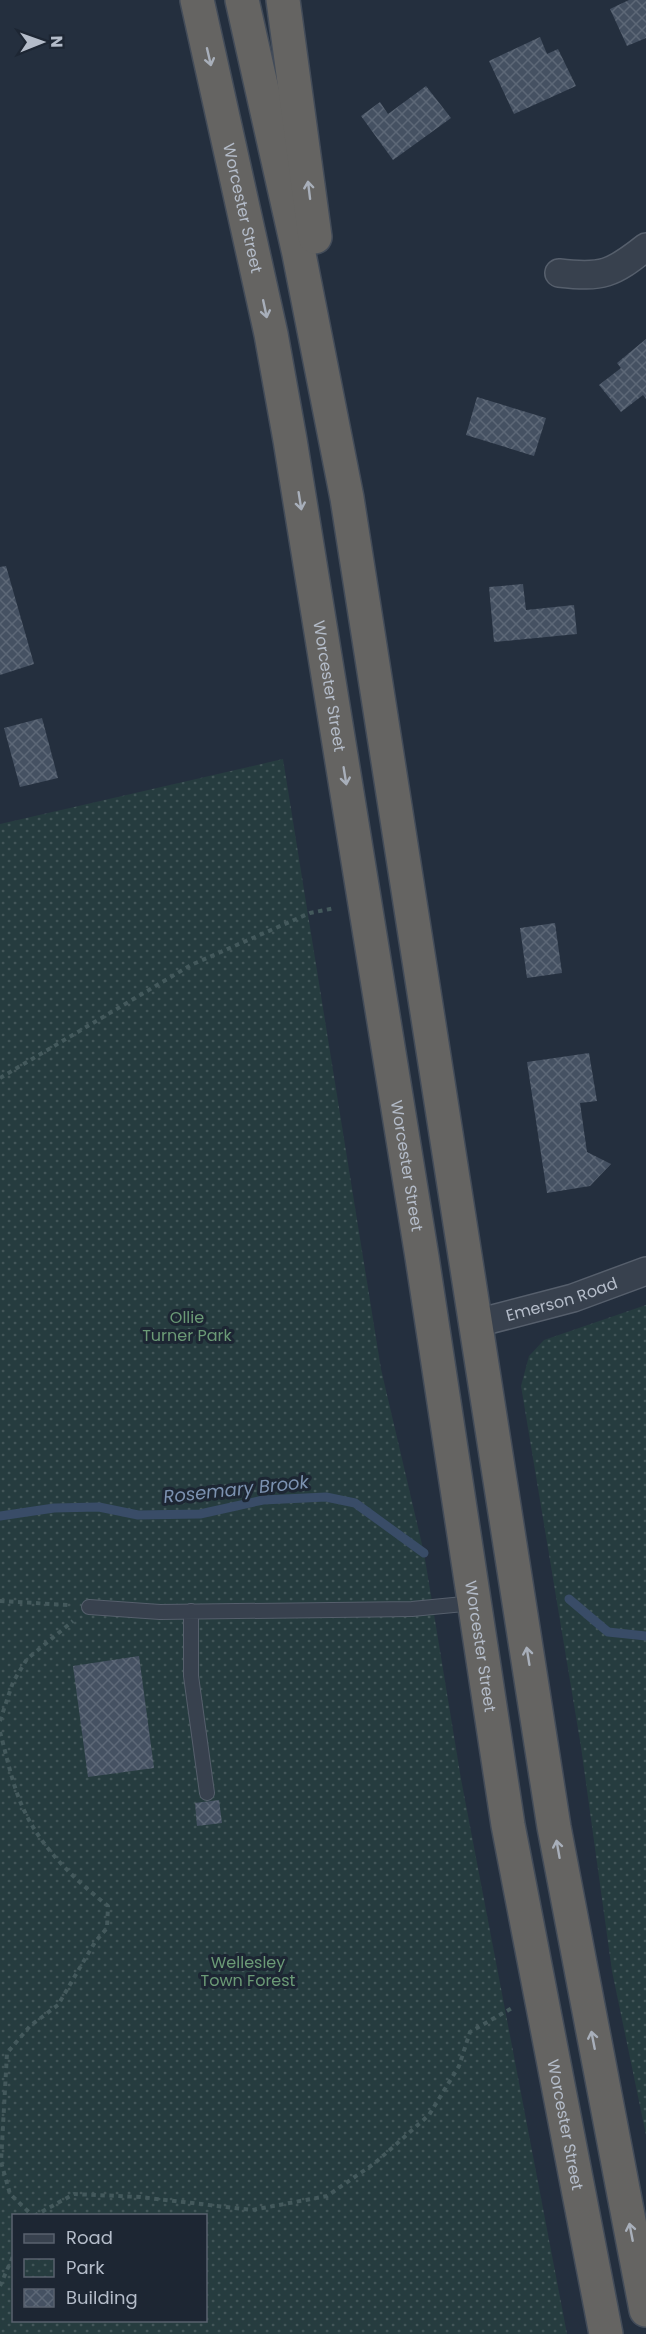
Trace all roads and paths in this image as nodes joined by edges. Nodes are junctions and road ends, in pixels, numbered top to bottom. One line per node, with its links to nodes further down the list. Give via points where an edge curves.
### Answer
1 (196, 0): 7 (highway, Worcester Street, one-way to 7, via 281,388)
2 (243, 0): 6 (highway)
3 (283, 0): 6 (highway, one-way to 3)
4 (646, 247): 5 (street, via 626,263 591,277)
5 (559, 273)
6 (347, 498): 10 (highway)
7 (365, 903): 8 (path, via 310,913 192,965); 12 (highway, Worcester Street)
8 (0, 1078)
9 (646, 1272): 10 (street, Emerson Road, via 573,1298)
10 (477, 1323): 23 (highway, one-way to 10, via 554,1827)
11 (0, 1601): 13 (path)
12 (474, 1603): 14 (lane, via 412,1609); 18 (highway, Worcester Street, via 510,1835)
13 (89, 1607): 14 (lane); 15 (path, via 27,1659 13,1682)
14 (191, 1611): 17 (lane, via 191,1676)
15 (0, 1721)
16 (0, 1732): 19 (path, via 23,1808 45,1845 108,1906 107,1928 94,1942 58,2005 30,2026 6,2053 1,2162 10,2194)
17 (207, 1793)
18 (540, 1994): 20 (path, via 470,2032 459,2066 429,2115 375,2163 327,2196 252,2210 74,2194); 24 (highway, Worcester Street)
19 (32, 2214)
20 (38, 2214)
21 (12, 2259): 22 (path)
22 (0, 2286)
23 (646, 2310)
24 (606, 2334)

